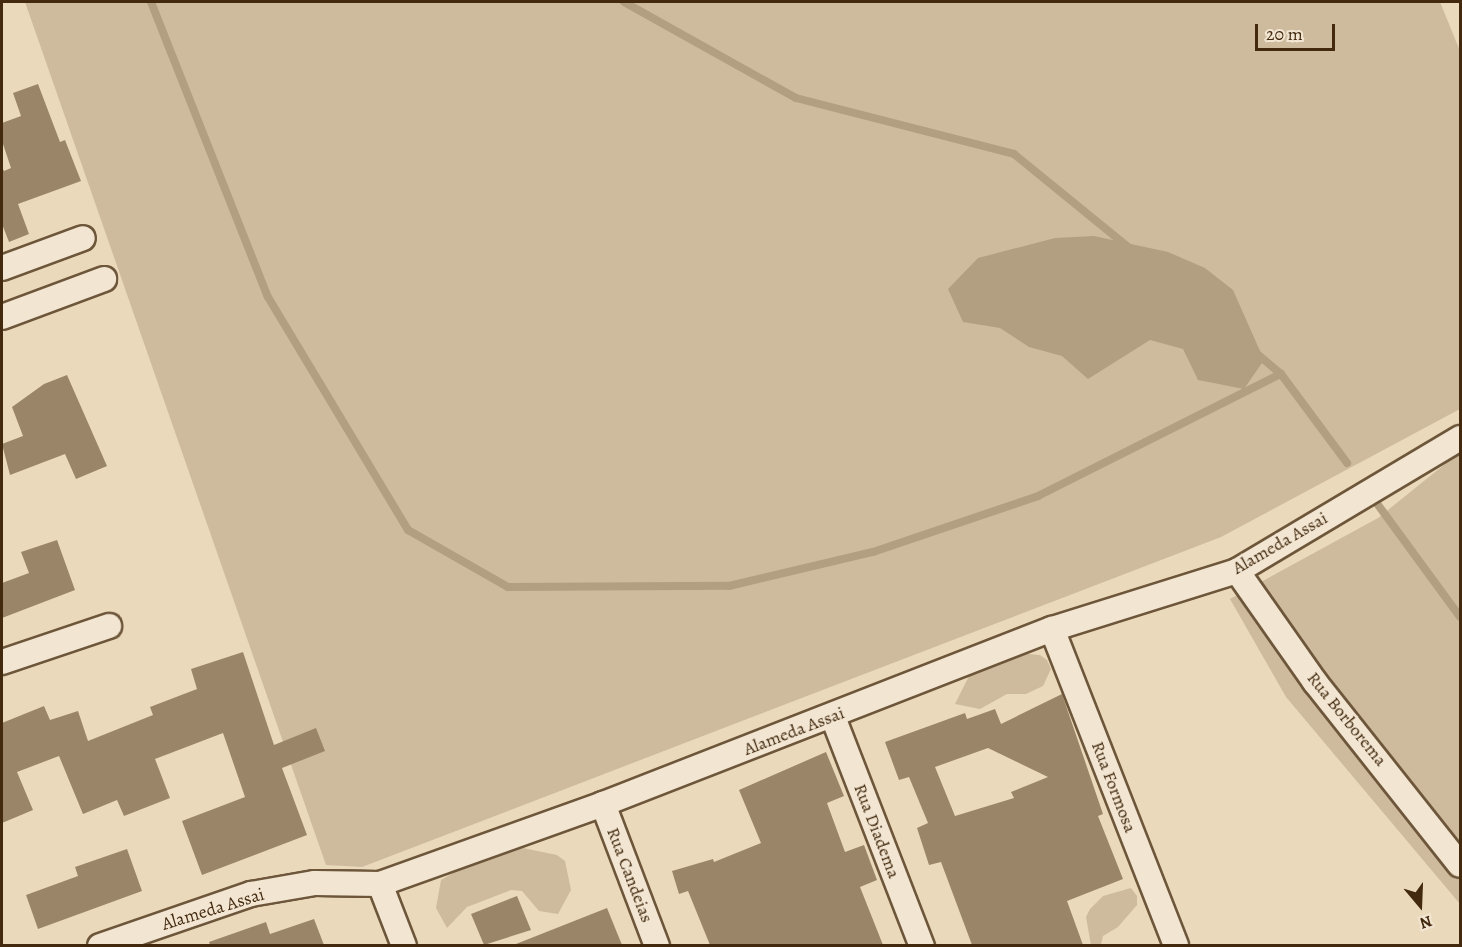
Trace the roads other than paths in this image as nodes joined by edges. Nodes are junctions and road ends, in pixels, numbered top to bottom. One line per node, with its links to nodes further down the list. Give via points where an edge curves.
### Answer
1 (83, 238): 2 (street)
2 (2, 268)
3 (104, 279): 4 (street)
4 (2, 317)
5 (1461, 438): 6 (street, Alameda Assai)
6 (1237, 571): 8 (street, Alameda Assai); 12 (street, Rua Borborema, via 1315,682)
7 (110, 626): 9 (street)
8 (1052, 629): 10 (street, Alameda Assai); 19 (street, Rua Formosa)
9 (2, 662)
10 (833, 717): 11 (street, Alameda Assai); 18 (street, Rua Diadema)
11 (603, 804): 13 (street, Alameda Assai); 17 (street, Rua Candeias)
12 (1461, 865)
13 (380, 884): 14 (street, Alameda Assai, via 315,883 251,894); 16 (street)
14 (139, 939): 15 (street, Alameda Assai)
15 (100, 945)
16 (404, 945)
17 (657, 945)
18 (922, 945)
19 (1176, 945)

